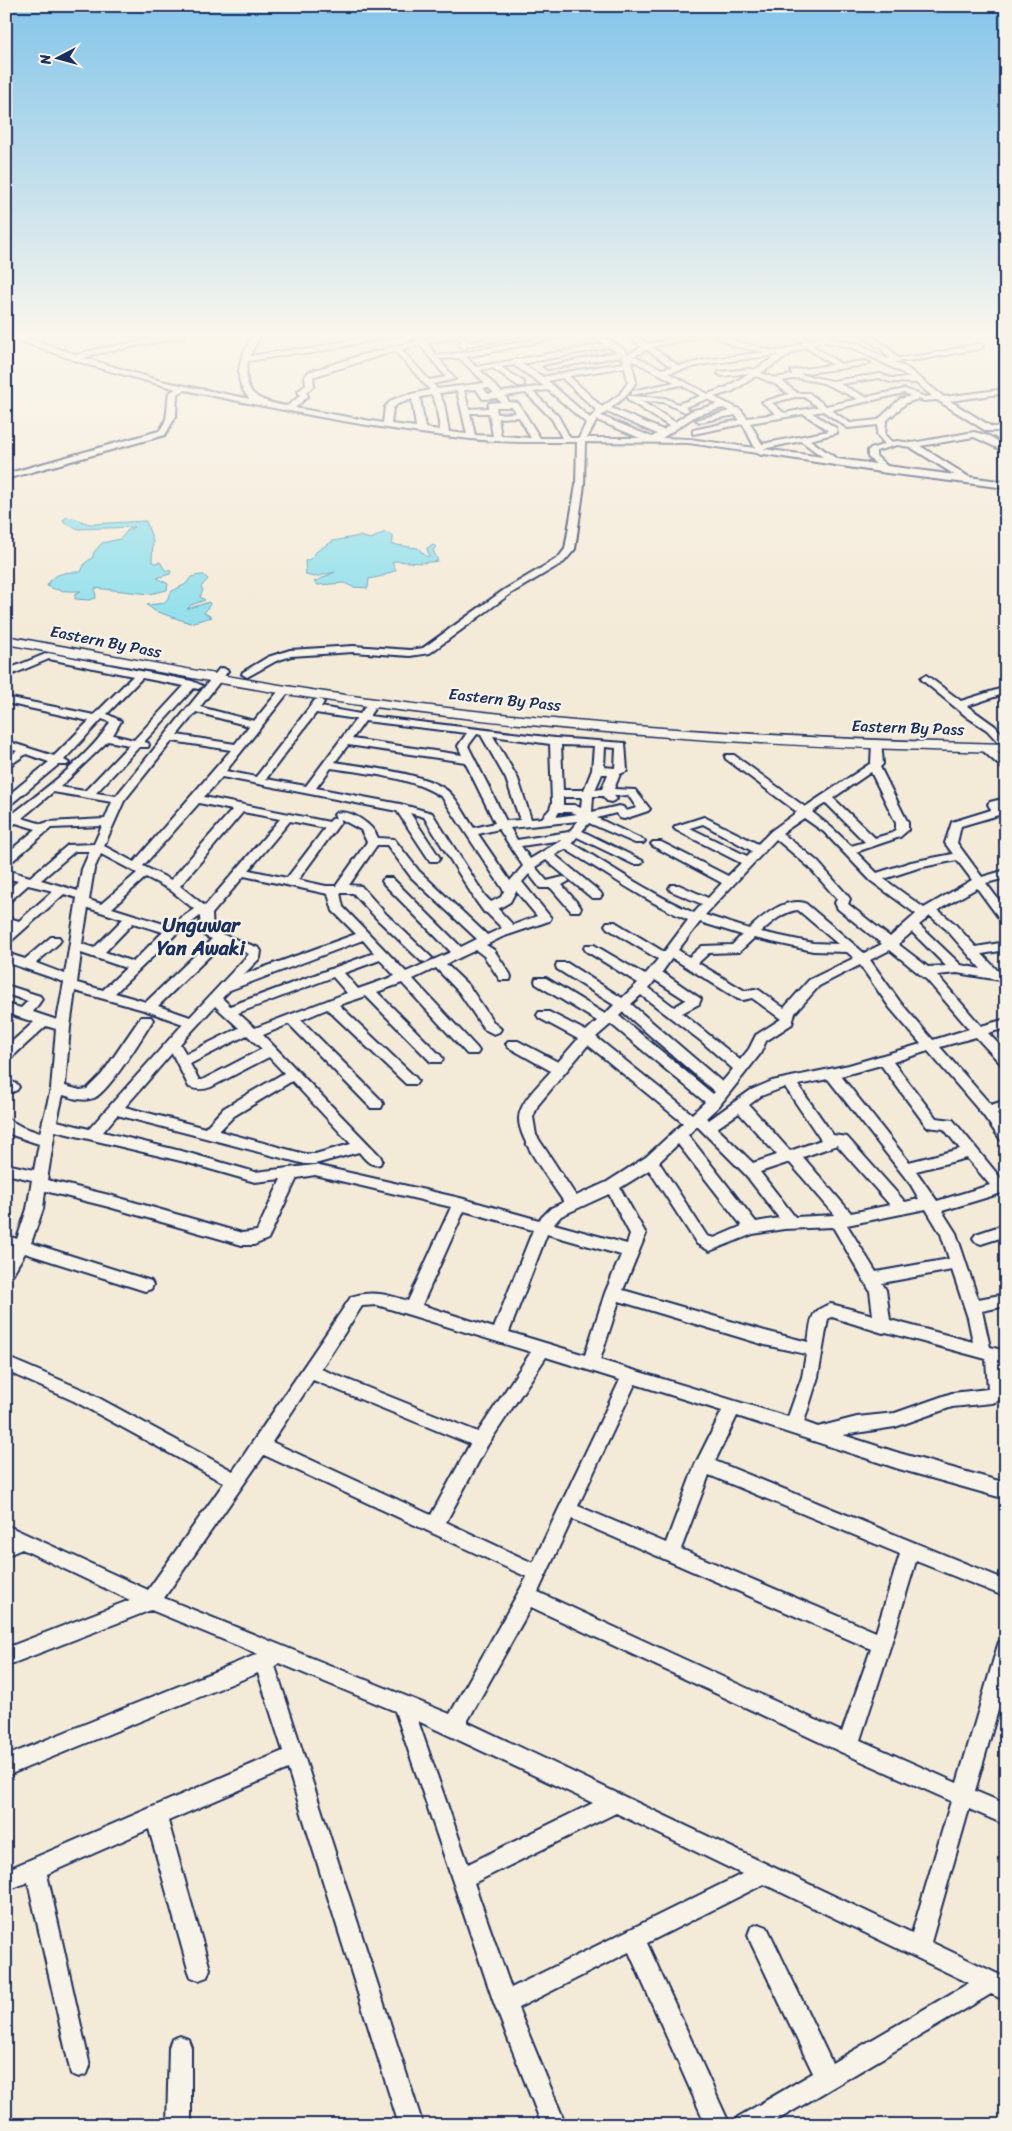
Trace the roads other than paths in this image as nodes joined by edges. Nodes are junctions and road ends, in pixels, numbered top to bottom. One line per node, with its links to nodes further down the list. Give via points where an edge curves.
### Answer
1 (157, 434): 29 (street)
2 (449, 434): 15 (street)
3 (497, 434): 16 (street)
4 (533, 434): 20 (street)
5 (564, 434): 17 (street)
6 (585, 434): 18 (street)
7 (641, 434): 21 (street)
8 (661, 434): 21 (street)
9 (699, 434): 22 (street)
10 (752, 434): 25 (street)
11 (823, 434): 19 (street)
12 (880, 434): 23 (street)
13 (971, 434): 24 (street)
14 (975, 434): 26 (street)
15 (472, 437): 16 (street)
16 (497, 438): 20 (street)
17 (567, 439): 18 (street); 20 (street)
18 (582, 439): 21 (street); 36 (street, via 578,452 580,482 571,540 567,555 559,561 507,592 426,651 353,649 290,653 272,659)
19 (803, 439): 25 (street); 27 (street)
20 (536, 440)
21 (653, 440): 22 (street)
22 (709, 444): 25 (street)
23 (890, 444): 24 (street); 28 (street, via 874,448 871,455)
24 (912, 444): 30 (street)
25 (760, 450): 27 (street)
26 (1006, 450)
27 (836, 463): 28 (street)
28 (888, 470): 30 (street)
29 (6, 478)
30 (970, 481): 31 (street)
31 (1006, 485)
32 (6, 632): 38 (main road, Eastern By Pass)
33 (6, 640): 38 (main road, Eastern By Pass)
34 (6, 674): 35 (street, via 48,656)
35 (140, 674): 39 (street); 48 (street)
36 (247, 674): 38 (main road, Eastern By Pass); 58 (main road, Eastern By Pass, via 435,702 624,721)
37 (926, 678): 45 (street)
38 (216, 680): 39 (street); 40 (main road, Eastern By Pass); 46 (street)
39 (192, 684): 60 (street)
40 (286, 689): 42 (main road, Eastern By Pass); 50 (street)
41 (1006, 690): 45 (street)
42 (324, 695): 44 (main road, Eastern By Pass); 47 (street)
43 (6, 700): 48 (street)
44 (374, 702): 49 (street); 57 (main road, Eastern By Pass, via 656,731)
45 (959, 706): 58 (street, via 991,728)
46 (193, 708): 50 (street); 53 (street)
47 (314, 709): 49 (street); 76 (street)
48 (99, 717): 52 (street, via 116,721); 67 (street)
49 (362, 718): 51 (street); 54 (street)
50 (256, 725): 63 (street)
51 (480, 731): 55 (street); 66 (street, via 463,746); 100 (street, via 512,779)
52 (106, 737): 60 (street); 70 (street)
53 (169, 737): 62 (street); 63 (street)
54 (346, 741): 66 (street); 68 (street)
55 (555, 741): 56 (street); 80 (street)
56 (600, 743): 73 (street); 74 (street, via 621,745 621,770)
57 (877, 743): 61 (main road, Eastern By Pass); 71 (street, via 877,764)
58 (1005, 743): 61 (main road, Eastern By Pass)
59 (6, 744): 64 (street)
60 (138, 744): 62 (street); 82 (street)
61 (985, 747): 72 (street)
62 (161, 748): 86 (street)
63 (238, 748): 75 (street)
64 (24, 751): 67 (street); 69 (street)
65 (730, 758): 93 (street)
66 (469, 759): 101 (street)
67 (55, 762): 70 (street); 88 (street)
68 (328, 764): 78 (street); 104 (street, via 440,789)
69 (6, 765)
70 (76, 766): 77 (street)
71 (874, 766): 83 (street); 109 (street, via 902,823 902,830 896,836)
72 (1006, 766)
73 (598, 770): 74 (street); 81 (street)
74 (614, 771): 79 (street)
75 (219, 773): 76 (street); 84 (street)
76 (259, 781): 78 (street)
77 (52, 789): 82 (street); 98 (street)
78 (309, 790): 85 (street)
79 (606, 793): 81 (street); 92 (street); 92 (street, via 632,792 644,809 624,816)
80 (557, 794): 81 (street); 91 (street)
81 (588, 794): 94 (street)
82 (88, 795): 86 (street)
83 (826, 797): 93 (street); 109 (street)
84 (196, 799): 90 (street); 122 (street)
85 (350, 799): 89 (street); 95 (street)
86 (119, 800): 99 (street)
87 (1006, 801): 116 (street, via 994,804 998,812 956,824 951,843)
88 (6, 803)
89 (400, 807): 117 (street); 146 (street, via 428,815)
90 (240, 808): 96 (street); 134 (street)
91 (557, 809): 94 (street, via 574,808); 97 (street)
92 (619, 809): 94 (street)
93 (804, 813): 105 (street); 114 (street)
94 (586, 814): 97 (street); 106 (street); 107 (street)
95 (340, 815): 102 (street); 108 (street, via 366,827)
96 (287, 818): 102 (street); 123 (street)
97 (546, 821): 100 (street)
98 (10, 822): 103 (street)
99 (108, 822): 103 (street, via 53,823); 112 (street)
100 (526, 822): 101 (street)
101 (502, 825): 104 (street); 110 (street)
102 (332, 826): 130 (street)
103 (44, 828): 118 (street)
104 (471, 832): 135 (street)
105 (775, 833): 113 (street); 164 (street, via 820,871 844,899 842,906)
106 (571, 837): 110 (street); 115 (street); 119 (street); 150 (street, via 660,903)
107 (639, 841)
108 (373, 842): 137 (street); 163 (street, via 390,841 415,874)
109 (873, 843): 114 (street)
110 (514, 844): 121 (street)
111 (657, 844): 131 (street)
112 (96, 847): 122 (street); 128 (street, via 72,848); 141 (street)
113 (760, 850): 120 (street); 120 (street, via 704,820 680,828)
114 (848, 851): 127 (street)
115 (547, 854): 121 (street); 126 (street)
116 (959, 856): 127 (street); 132 (street)
117 (434, 858)
118 (6, 860)
119 (637, 861)
120 (749, 862): 131 (street)
121 (528, 867): 133 (street, via 544,885); 135 (street)
122 (142, 869): 134 (street); 145 (street)
123 (242, 872): 130 (street); 147 (street)
124 (6, 874): 128 (street)
125 (1006, 874): 132 (street)
126 (574, 876): 133 (street); 139 (street)
127 (874, 878): 148 (street)
128 (29, 881): 138 (street); 140 (street)
129 (388, 881): 171 (street)
130 (290, 882): 137 (street)
131 (730, 882): 142 (street)
132 (978, 882): 143 (street); 148 (street)
133 (554, 884): 144 (street)
134 (173, 886): 147 (street)
135 (512, 886): 146 (street, via 503,902); 156 (street, via 546,918)
136 (675, 888): 142 (street)
137 (338, 889): 159 (street, via 337,908); 176 (street, via 357,889 382,917)
138 (60, 891): 141 (street); 155 (street)
139 (596, 895)
140 (6, 898)
141 (82, 899): 145 (street); 165 (street)
142 (710, 903): 150 (street)
143 (1001, 906): 151 (street)
144 (575, 908)
145 (103, 909): 149 (street)
146 (488, 909): 156 (street)
147 (204, 911): 157 (street); 161 (street, via 206,932)
148 (927, 912): 154 (street); 169 (street, via 950,926)
149 (131, 918): 157 (street); 170 (street)
150 (697, 918): 158 (street); 173 (street)
151 (1006, 918)
152 (6, 922): 155 (street)
153 (611, 925): 173 (street)
154 (912, 925): 164 (street); 181 (street)
155 (21, 926): 160 (street)
156 (510, 930): 163 (street)
157 (172, 931): 180 (street)
158 (753, 933): 168 (street, via 824,949); 168 (street, via 774,915 799,905); 177 (street, via 735,949 706,950)
159 (365, 935): 172 (street); 190 (street)
160 (6, 939)
161 (220, 939): 190 (street, via 248,947 256,953); 199 (street)
162 (55, 940): 178 (street)
163 (481, 943): 171 (street); 185 (street)
164 (891, 944): 175 (street); 183 (street)
165 (75, 946): 170 (street); 189 (street)
166 (1006, 946): 169 (street)
167 (590, 948): 188 (street)
168 (851, 948): 175 (street)
169 (974, 950): 184 (street)
170 (96, 953): 180 (street)
171 (460, 953): 176 (street)
172 (383, 954): 182 (street); 186 (street)
173 (669, 955): 177 (street); 188 (street)
174 (6, 957): 178 (street)
175 (862, 958): 203 (street, via 814,983); 216 (street, via 896,1006)
176 (432, 960): 186 (street); 210 (street, via 464,989)
177 (690, 963): 203 (street, via 743,996 754,993)
178 (27, 964): 189 (street)
179 (562, 966): 196 (street)
180 (135, 967): 193 (street)
181 (957, 970): 183 (street); 184 (street)
182 (336, 972): 192 (street); 198 (street)
183 (925, 972): 212 (street)
184 (1000, 976)
185 (505, 977)
186 (402, 978): 192 (street); 218 (street)
187 (541, 980): 205 (street)
188 (647, 981): 196 (street); 200 (street); 200 (street, via 694,999)
189 (70, 983): 193 (street); 209 (street)
190 (225, 988): 194 (street)
191 (6, 989): 201 (street, via 35,999)
192 (362, 992): 195 (street); 220 (street)
193 (105, 996): 199 (street)
194 (215, 999): 198 (street); 207 (street)
195 (330, 1003): 204 (street); 228 (street)
196 (624, 1005): 205 (street); 231 (street)
197 (6, 1008): 201 (street)
198 (229, 1011): 211 (street)
199 (147, 1013): 207 (street); 230 (street, via 91,1094 80,1095)
200 (673, 1013): 225 (street)
201 (24, 1014): 206 (street)
202 (544, 1015): 213 (street)
203 (787, 1016): 225 (street, via 788,1021 761,1038)
204 (291, 1018): 211 (street); 232 (street)
205 (609, 1019): 213 (street); 231 (street)
206 (44, 1021): 209 (street); 219 (street)
207 (192, 1022): 214 (street)
208 (1006, 1023): 212 (street)
209 (63, 1027): 230 (street)
210 (494, 1029)
211 (251, 1032): 217 (street); 223 (street)
212 (978, 1032): 216 (street); 222 (street)
213 (588, 1038): 224 (street); 238 (street)
214 (173, 1043): 223 (street); 235 (street)
215 (513, 1044): 224 (street)
216 (930, 1045): 221 (street); 236 (street)
217 (272, 1050): 223 (street, via 201,1086 194,1084); 227 (street)
218 (472, 1050)
219 (7, 1053)
220 (436, 1058)
221 (884, 1060): 226 (street); 247 (street, via 932,1123 948,1124)
222 (1006, 1061)
223 (182, 1062)
224 (559, 1069): 259 (street, via 532,1102 526,1117 527,1128)
225 (741, 1069): 231 (street)
226 (831, 1073): 229 (street); 252 (street)
227 (293, 1074): 240 (street, via 229,1112); 246 (street)
228 (411, 1081)
229 (788, 1081): 233 (street, via 756,1093); 245 (street)
230 (58, 1089): 239 (street)
231 (718, 1097): 238 (street)
232 (376, 1104)
233 (740, 1105): 238 (street); 248 (street)
234 (1006, 1105): 236 (street)
235 (114, 1109): 240 (street); 241 (street)
236 (988, 1111): 243 (street)
237 (6, 1122): 244 (street, via 22,1133)
238 (700, 1123): 242 (street); 253 (street)
239 (49, 1124): 241 (street); 244 (street)
240 (208, 1134): 246 (street, via 305,1159)
241 (92, 1135): 254 (street, via 255,1177)
242 (680, 1136): 250 (street); 265 (street)
243 (1006, 1136)
244 (47, 1141): 255 (street)
245 (830, 1141): 248 (street); 261 (street, via 842,1141)
246 (362, 1146): 249 (street)
247 (970, 1152): 252 (street); 257 (street)
248 (791, 1157): 253 (street); 262 (street)
249 (376, 1160)
250 (651, 1161): 256 (street); 265 (street, via 706,1244 718,1244)
251 (6, 1168): 255 (street)
252 (906, 1168): 260 (street)
253 (750, 1170): 263 (street)
254 (292, 1172): 255 (street, via 263,1235 254,1239 242,1239); 258 (street, via 315,1170)
255 (40, 1181): 269 (street, via 35,1209)
256 (612, 1186): 259 (street); 270 (street, via 638,1234 637,1242)
257 (1003, 1187): 260 (street)
258 (460, 1204): 264 (street); 278 (street)
259 (573, 1204): 264 (street, via 556,1212)
260 (932, 1206): 261 (street); 271 (street, via 948,1233)
261 (901, 1207): 262 (street)
262 (842, 1220): 263 (street); 273 (street)
263 (790, 1222): 265 (street)
264 (542, 1228): 270 (street); 280 (street)
265 (752, 1228)
266 (1006, 1230): 267 (street)
267 (981, 1238)
268 (6, 1241): 269 (street)
269 (22, 1246): 272 (street); 274 (street)
270 (629, 1251): 275 (street)
271 (959, 1263): 273 (street); 277 (street)
272 (6, 1271)
273 (873, 1279): 279 (street, via 881,1300)
274 (145, 1285)
275 (612, 1293): 282 (street); 285 (street)
276 (1006, 1300): 277 (street)
277 (972, 1307): 283 (street)
278 (412, 1309): 280 (street); 286 (street, via 371,1297 357,1301)
279 (883, 1326): 282 (street, via 827,1310 821,1315); 283 (street)
280 (499, 1336): 281 (street)
281 (542, 1350): 285 (street); 291 (street)
282 (815, 1350): 289 (street, via 803,1404)
283 (994, 1355): 290 (street, via 996,1390 992,1396 952,1400 895,1420 857,1424)
284 (6, 1364): 294 (street, via 80,1396)
285 (590, 1364): 287 (street)
286 (309, 1370): 291 (street); 292 (street)
287 (630, 1377): 288 (street); 296 (street)
288 (733, 1407): 289 (street); 293 (street)
289 (794, 1426): 290 (street)
290 (816, 1434): 295 (street)
291 (481, 1441): 297 (street)
292 (260, 1445): 294 (street); 297 (street)
293 (704, 1465): 299 (street); 300 (street)
294 (236, 1481): 304 (street)
295 (1006, 1491)
296 (567, 1509): 300 (street); 301 (street)
297 (434, 1526): 301 (street)
298 (12, 1541): 304 (street)
299 (910, 1551): 302 (street); 305 (street)
300 (671, 1553): 305 (street)
301 (539, 1574): 303 (street)
302 (1006, 1589)
303 (527, 1596): 310 (street); 311 (street)
304 (151, 1601): 307 (street); 308 (street)
305 (882, 1644): 311 (street)
306 (1006, 1648): 314 (street)
307 (6, 1657)
308 (272, 1658): 309 (street); 312 (street); 313 (street)
309 (402, 1704): 310 (street); 320 (street)
310 (454, 1726): 315 (street)
311 (848, 1745): 314 (street)
312 (294, 1756): 317 (street); 332 (street)
313 (6, 1766)
314 (964, 1795): 316 (street); 324 (street)
315 (615, 1803): 319 (street); 320 (street)
316 (1006, 1815)
317 (156, 1816): 318 (street); 325 (street)
318 (35, 1868): 321 (street); 329 (street)
319 (763, 1874): 323 (street); 324 (street)
320 (462, 1878): 327 (street)
321 (6, 1881)
322 (759, 1935): 330 (street)
323 (634, 1939): 327 (street); 334 (street)
324 (919, 1947): 326 (street)
325 (199, 1969)
326 (998, 1987): 330 (street)
327 (505, 2003): 333 (street)
328 (180, 2047): 331 (street)
329 (80, 2066)
330 (827, 2078): 335 (street)
331 (179, 2125)
332 (411, 2125)
333 (554, 2125)
334 (718, 2125)
335 (746, 2125)

